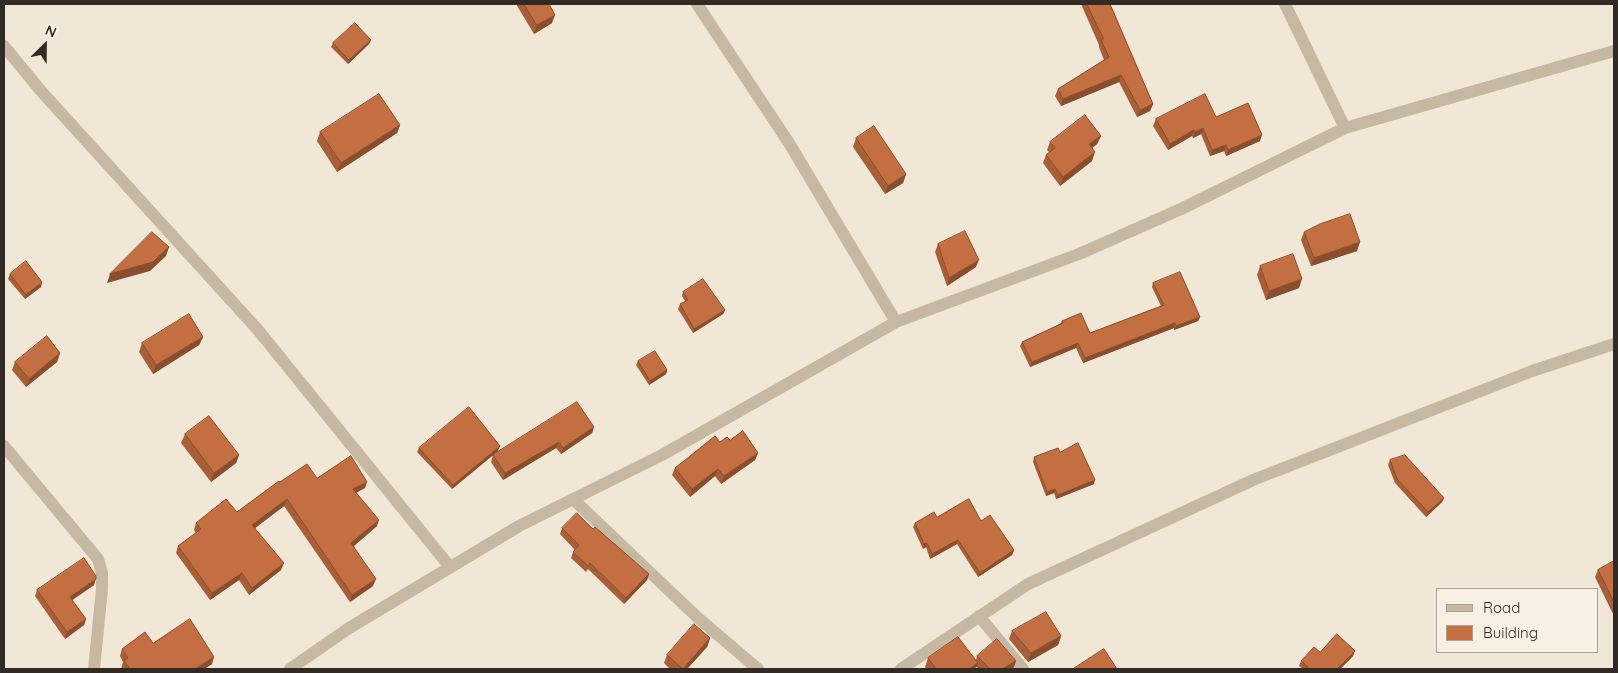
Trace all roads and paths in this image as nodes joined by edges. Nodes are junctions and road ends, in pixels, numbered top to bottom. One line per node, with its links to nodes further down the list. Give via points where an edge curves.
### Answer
1 (697, 4): 6 (street, via 789,143)
2 (1285, 4): 5 (street)
3 (4, 46): 10 (street, via 258,330)
4 (1614, 51): 5 (street)
5 (1345, 128): 6 (street, via 1181,209 1087,250)
6 (896, 322): 9 (street, via 662,455)
7 (1614, 344): 11 (street, via 1532,371 1253,480 1028,584)
8 (4, 446): 12 (street, via 98,559 102,589)
9 (573, 499): 10 (street); 14 (street, via 697,617)
10 (450, 567): 13 (street, via 349,628)
11 (979, 616): 15 (street); 16 (street)
12 (94, 669)
13 (290, 669)
14 (758, 669)
15 (901, 669)
16 (1023, 669)

